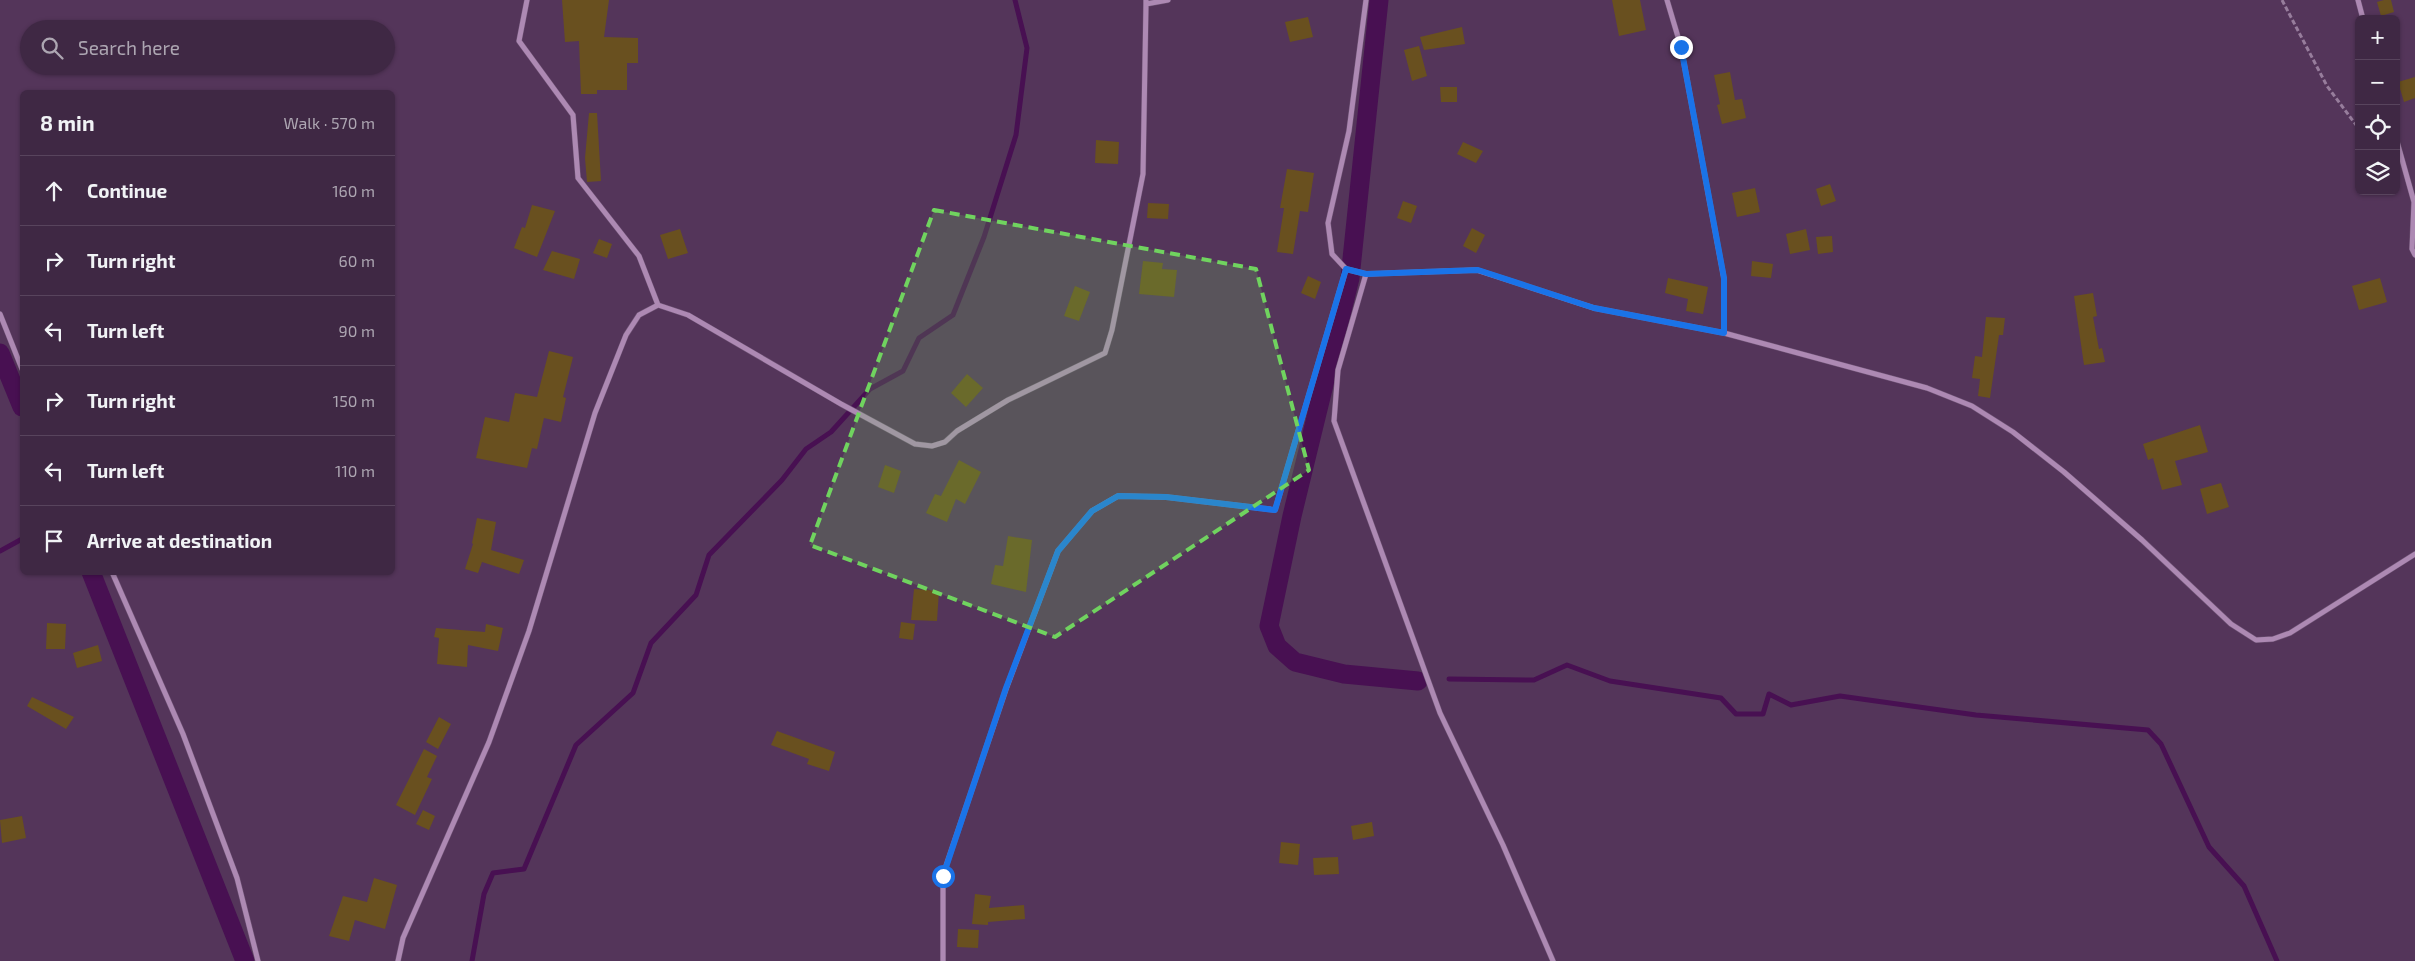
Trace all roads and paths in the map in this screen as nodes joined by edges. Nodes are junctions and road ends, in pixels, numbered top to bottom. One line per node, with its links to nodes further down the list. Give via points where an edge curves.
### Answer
1 (526, 0): 14 (street, via 519,41 573,116 578,178 639,256)
2 (1168, 0): 7 (street)
3 (1366, 0): 12 (street, via 1349,131 1328,223 1332,254)
4 (1667, 0): 16 (street, via 1681,47 1724,278)
5 (2282, 0): 9 (path, via 2327,86)
6 (2358, 0): 8 (street)
7 (1146, 2): 14 (street, via 1143,174 1105,353 1008,400 945,442 932,446 915,444 688,315)
8 (2363, 15)
9 (2355, 124)
10 (2399, 150): 11 (street, via 2414,202 2412,248)
11 (2415, 255)
12 (1346, 269): 13 (street); 22 (street, via 1275,510 1166,497 1118,496 1092,511 1058,551 1006,688 943,876)
13 (1366, 274): 16 (street, via 1478,270 1594,308); 23 (street, via 1338,370 1334,421 1440,714 1503,845)
14 (658, 305): 21 (street, via 639,315 626,335 595,413 529,631 489,742 403,938)
15 (0, 314): 17 (street)
16 (1724, 333): 18 (street, via 1927,388 1972,406 2013,432 2064,472 2231,624 2256,640 2290,633)
17 (20, 364)
18 (2415, 554)
19 (113, 575): 20 (street, via 183,734 227,851)
20 (258, 961)
21 (398, 961)
22 (943, 961)
23 (1553, 961)

